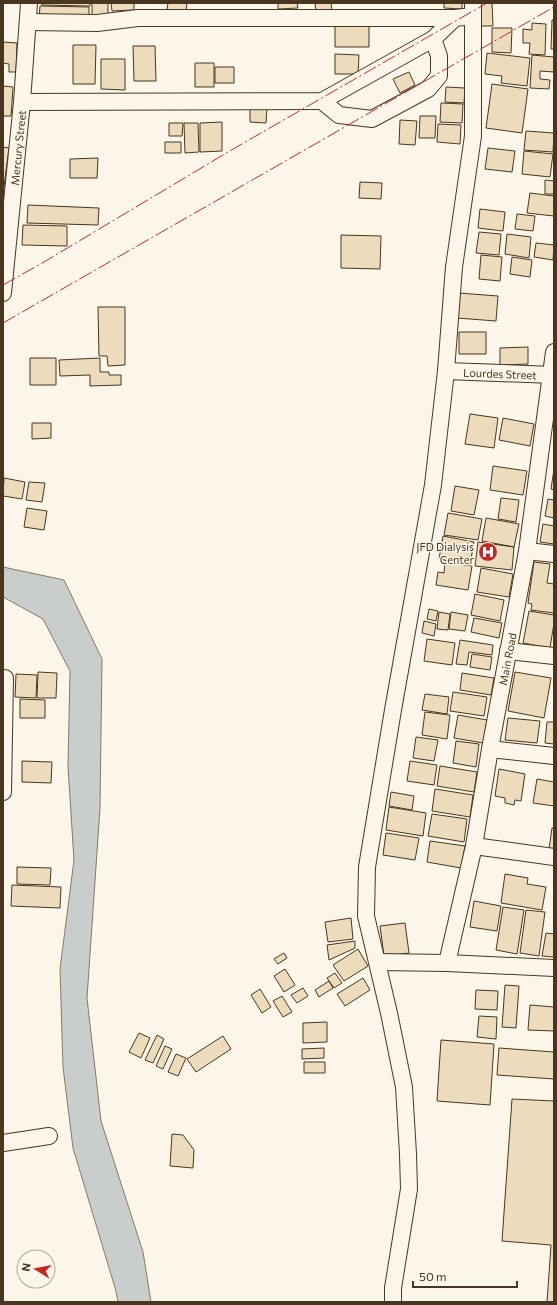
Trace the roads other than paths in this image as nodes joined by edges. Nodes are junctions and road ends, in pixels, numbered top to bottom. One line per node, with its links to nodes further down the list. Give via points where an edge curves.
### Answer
1 (29, 3): 4 (street, Mercury Street)
2 (473, 9): 3 (street); 11 (street, via 473,136 454,267)
3 (455, 18): 4 (street, via 138,18 97,23); 5 (street)
4 (28, 22): 7 (street, Mercury Street)
5 (433, 39): 6 (street); 6 (street, via 439,56 439,76 428,90 372,119 338,115)
6 (322, 101): 7 (street)
7 (22, 102): 8 (street, Mercury Street)
8 (8, 203): 9 (street, Mercury Street)
9 (3, 293)
10 (554, 352): 12 (street, Main Road)
11 (446, 371): 12 (street, Lourdes Street); 24 (street, via 434,485 367,867 366,916)
12 (553, 375): 13 (street, Main Road)
13 (527, 551): 14 (street); 15 (street, Main Road)
14 (554, 554)
15 (508, 651): 16 (street); 19 (street, Main Road)
16 (554, 656)
17 (5, 678): 18 (street)
18 (4, 710): 21 (street)
19 (490, 749): 20 (street); 22 (street, Main Road)
20 (554, 756)
21 (3, 792)
22 (474, 846): 23 (street); 25 (street, Main Road)
23 (554, 857)
24 (378, 962): 25 (street); 29 (street, via 404,1087 408,1154 409,1189 392,1288)
25 (447, 963): 26 (street)
26 (554, 968)
27 (49, 1136): 28 (street)
28 (3, 1143)
29 (393, 1302)

